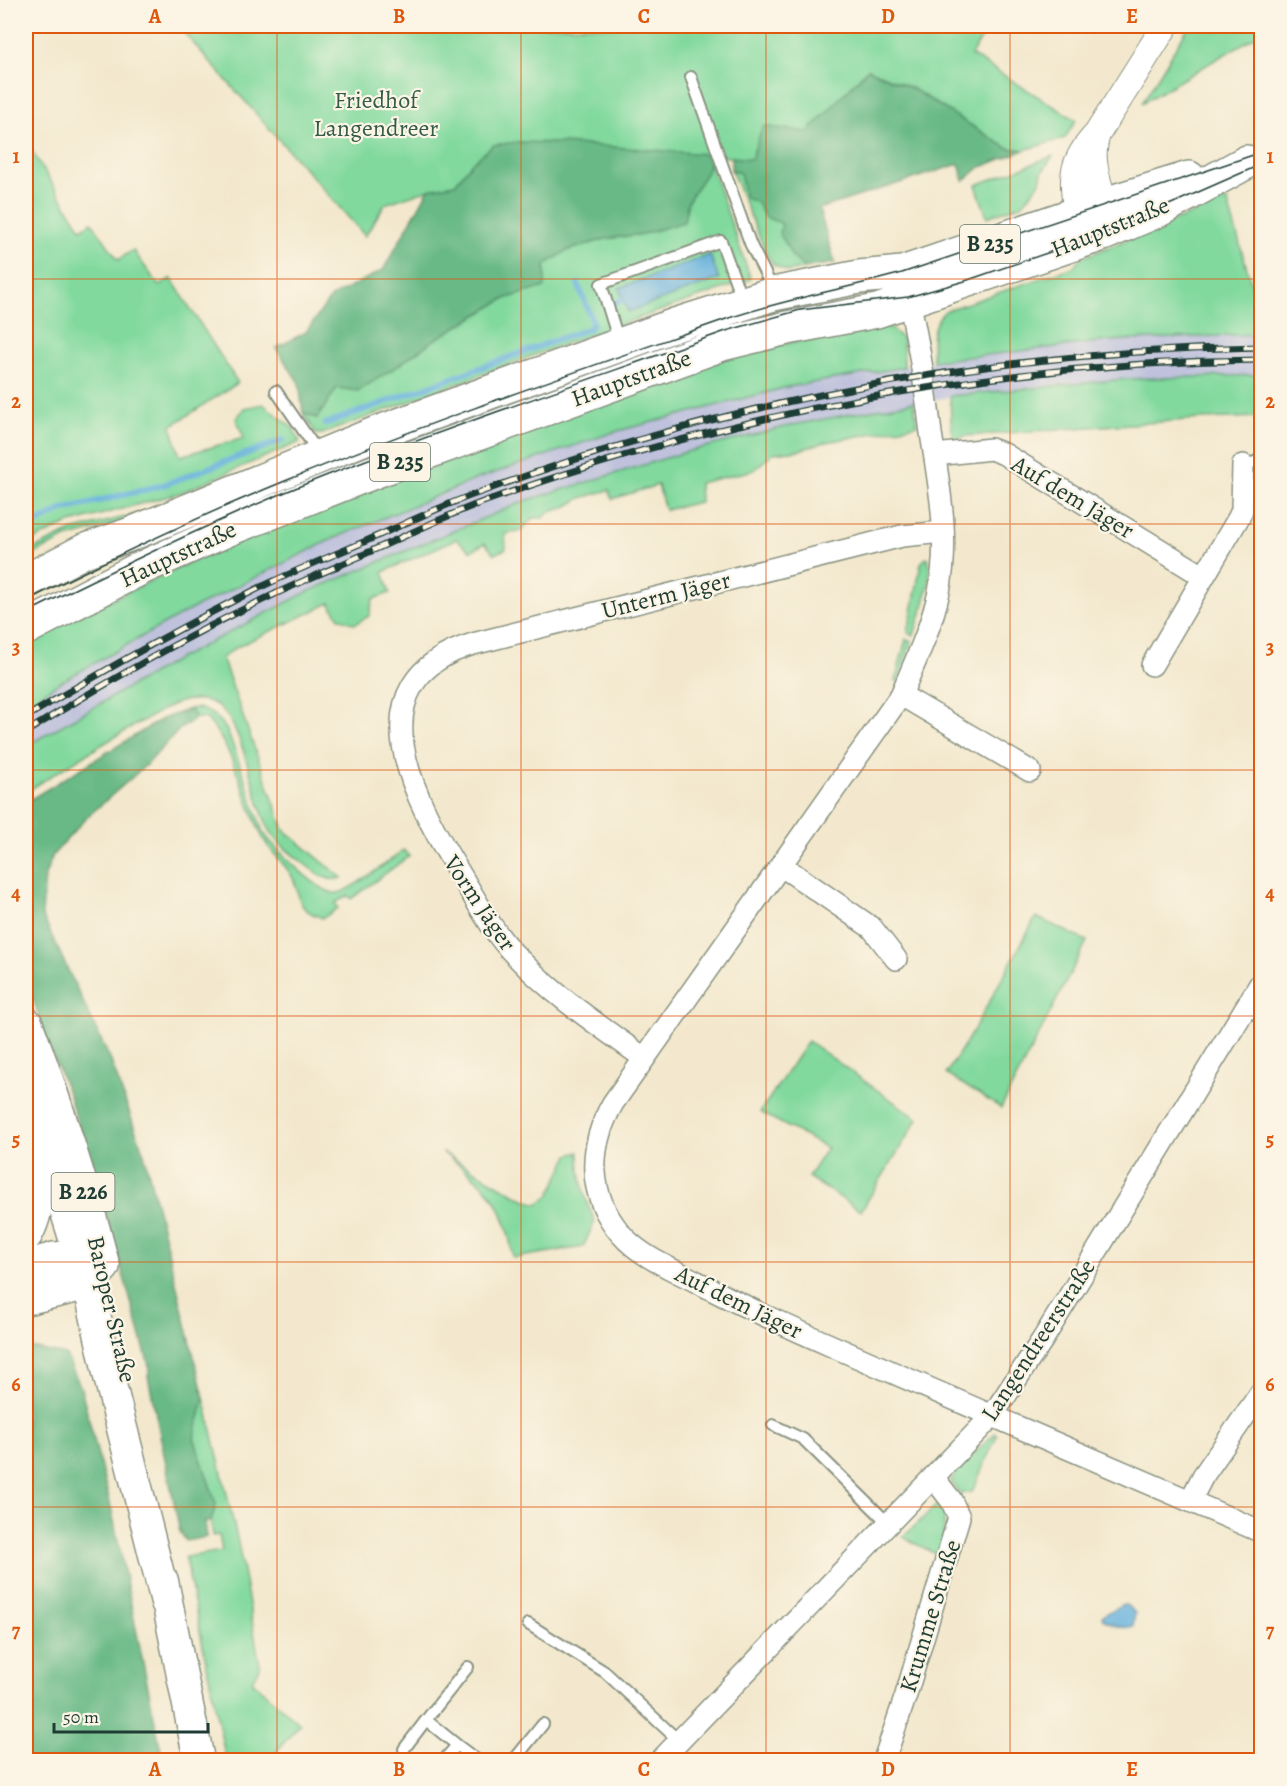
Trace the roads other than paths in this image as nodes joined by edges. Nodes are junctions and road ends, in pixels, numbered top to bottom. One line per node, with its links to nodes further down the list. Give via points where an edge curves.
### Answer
1 (1165, 26): 4 (street, via 1097,134 1085,146 1074,171 1074,191)
2 (691, 77): 6 (lane, via 750,243 769,280)
3 (1254, 160): 4 (main road, Hauptstraße / B 235, via 1159,210)
4 (1095, 217): 5 (main road, Hauptstraße / B 235)
5 (906, 286): 6 (main road, Hauptstraße / B 235, via 859,277); 10 (street, Auf dem Jäger); 15 (main road, Hauptstraße / B 235, via 877,311 722,344 379,470 159,561)
6 (758, 298): 7 (main road, Hauptstraße / B 235); 7 (lane, via 721,241 601,284)
7 (620, 345): 9 (main road, Hauptstraße / B 235)
8 (276, 391): 9 (lane)
9 (320, 455): 14 (main road, Hauptstraße / B 235, via 84,551)
10 (935, 455): 12 (street, Auf dem Jäger); 13 (street, Auf dem Jäger, via 982,450 1004,454)
11 (1252, 463): 13 (street, via 1242,510)
12 (943, 532): 17 (street, Unterm Jäger, via 902,536 473,644 440,657 421,674); 18 (street, Auf dem Jäger, via 938,593 923,644)
13 (1203, 576): 16 (street)
14 (26, 581)
15 (26, 628)
16 (1152, 665)
17 (408, 695): 25 (street, Vorm Jäger, via 400,732 412,781 441,844 491,924 517,957 562,999)
18 (901, 695): 19 (street); 20 (street, Auf dem Jäger)
19 (1030, 771)
20 (782, 866): 21 (street, via 872,928); 25 (street, Auf dem Jäger)
21 (896, 959)
22 (1262, 981): 23 (street, Langendreerstraße)
23 (1253, 1013): 33 (street, Langendreerstraße)
24 (26, 1024): 30 (main road, Baroper Straße / B 226, via 90,1215)
25 (644, 1058): 33 (street, Auf dem Jäger, via 603,1121 594,1157 598,1192 621,1234 642,1254 763,1317)
26 (26, 1088): 30 (main road, Baroper Straße / B 226)
27 (26, 1099): 28 (main road, via 38,1186)
28 (26, 1234)
29 (26, 1267): 30 (main road, via 54,1259)
30 (91, 1269): 31 (main road); 46 (main road, Baroper Straße, via 127,1368 166,1602)
31 (26, 1298)
32 (1262, 1390): 36 (street)
33 (992, 1416): 35 (street, Langendreerstraße); 36 (street, Auf dem Jäger)
34 (773, 1425): 37 (lane, via 803,1440)
35 (933, 1477): 37 (street, Langendreerstraße); 51 (street, Krumme Straße, via 959,1517)
36 (1190, 1501): 38 (street, Auf dem Jäger)
37 (888, 1523): 43 (street, Langendreerstraße)
38 (1262, 1532)
39 (528, 1624): 43 (lane, via 605,1672)
40 (468, 1667): 41 (lane)
41 (426, 1720): 44 (lane); 45 (lane)
42 (543, 1724): 49 (lane)
43 (679, 1741): 50 (street, Langendreerstraße)
44 (457, 1744): 47 (lane); 48 (lane)
45 (404, 1749)
46 (199, 1761)
47 (444, 1761)
48 (477, 1761)
49 (514, 1761)
50 (661, 1761)
51 (884, 1761)

